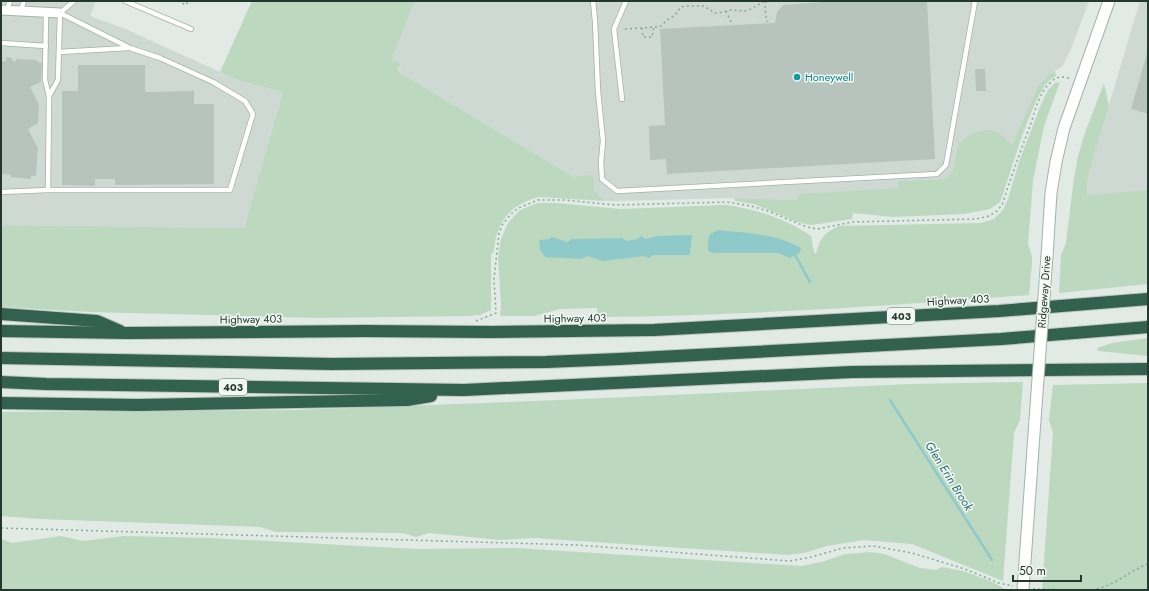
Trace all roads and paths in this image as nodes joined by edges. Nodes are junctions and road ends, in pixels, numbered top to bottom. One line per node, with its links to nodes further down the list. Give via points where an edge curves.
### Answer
1 (74, 1): 14 (lane)
2 (125, 1): 19 (lane)
3 (178, 1): 4 (path, via 186,5)
4 (188, 1)
5 (593, 1): 8 (lane, via 603,141 602,179 617,191 937,174 946,165)
6 (626, 1): 27 (lane, via 614,29)
7 (766, 1): 12 (path, via 749,10); 15 (path)
8 (975, 1)
9 (1110, 1): 25 (street, Ridgeway Drive)
10 (23, 5): 11 (street); 13 (street)
11 (6, 7)
12 (726, 11): 16 (path); 17 (path, via 715,13 704,6 681,7 661,26)
13 (46, 12): 14 (street); 22 (lane)
14 (60, 13): 23 (lane); 24 (lane)
15 (767, 22)
16 (732, 24)
17 (654, 27): 18 (path); 18 (path, via 652,37 643,37)
18 (642, 28): 20 (path)
19 (191, 29)
20 (625, 29)
21 (1, 43): 22 (lane)
22 (46, 46): 26 (lane, via 45,80)
23 (130, 48): 24 (lane); 28 (lane, via 160,58 213,82 245,101 253,114 230,190)
24 (59, 52): 26 (lane, via 58,80)
25 (1080, 82): 32 (path, via 1063,77 1056,78 1047,86 1032,120 1002,205 993,214 984,218 852,222 817,229 807,228 751,206 727,202 615,205 538,200 518,208 502,225 494,279 496,313); 43 (street, Ridgeway Drive, bridge, via 1064,128 1051,193)
26 (49, 96): 28 (lane)
27 (622, 99)
28 (48, 190): 29 (lane)
29 (1, 192)
30 (1148, 300): 35 (highway, Highway 403 / 403, via 654,330)
31 (1, 314): 35 (highway, via 97,321)
32 (473, 322)
33 (1148, 327): 36 (highway, via 993,339 546,362 332,364)
34 (1, 331): 35 (highway, Highway 403 / 403)
35 (127, 333)
36 (1, 358)
37 (1148, 370): 39 (highway, 403, via 852,372)
38 (1, 382): 39 (highway, 403)
39 (464, 390): 40 (highway, via 407,400 138,405)
40 (1, 403)
41 (1, 528): 43 (path, via 577,545 790,561 843,548 873,546 912,553)
42 (1148, 564): 45 (path, via 1104,587)
43 (1023, 589): 44 (path)
44 (1071, 590)
45 (1092, 590)

